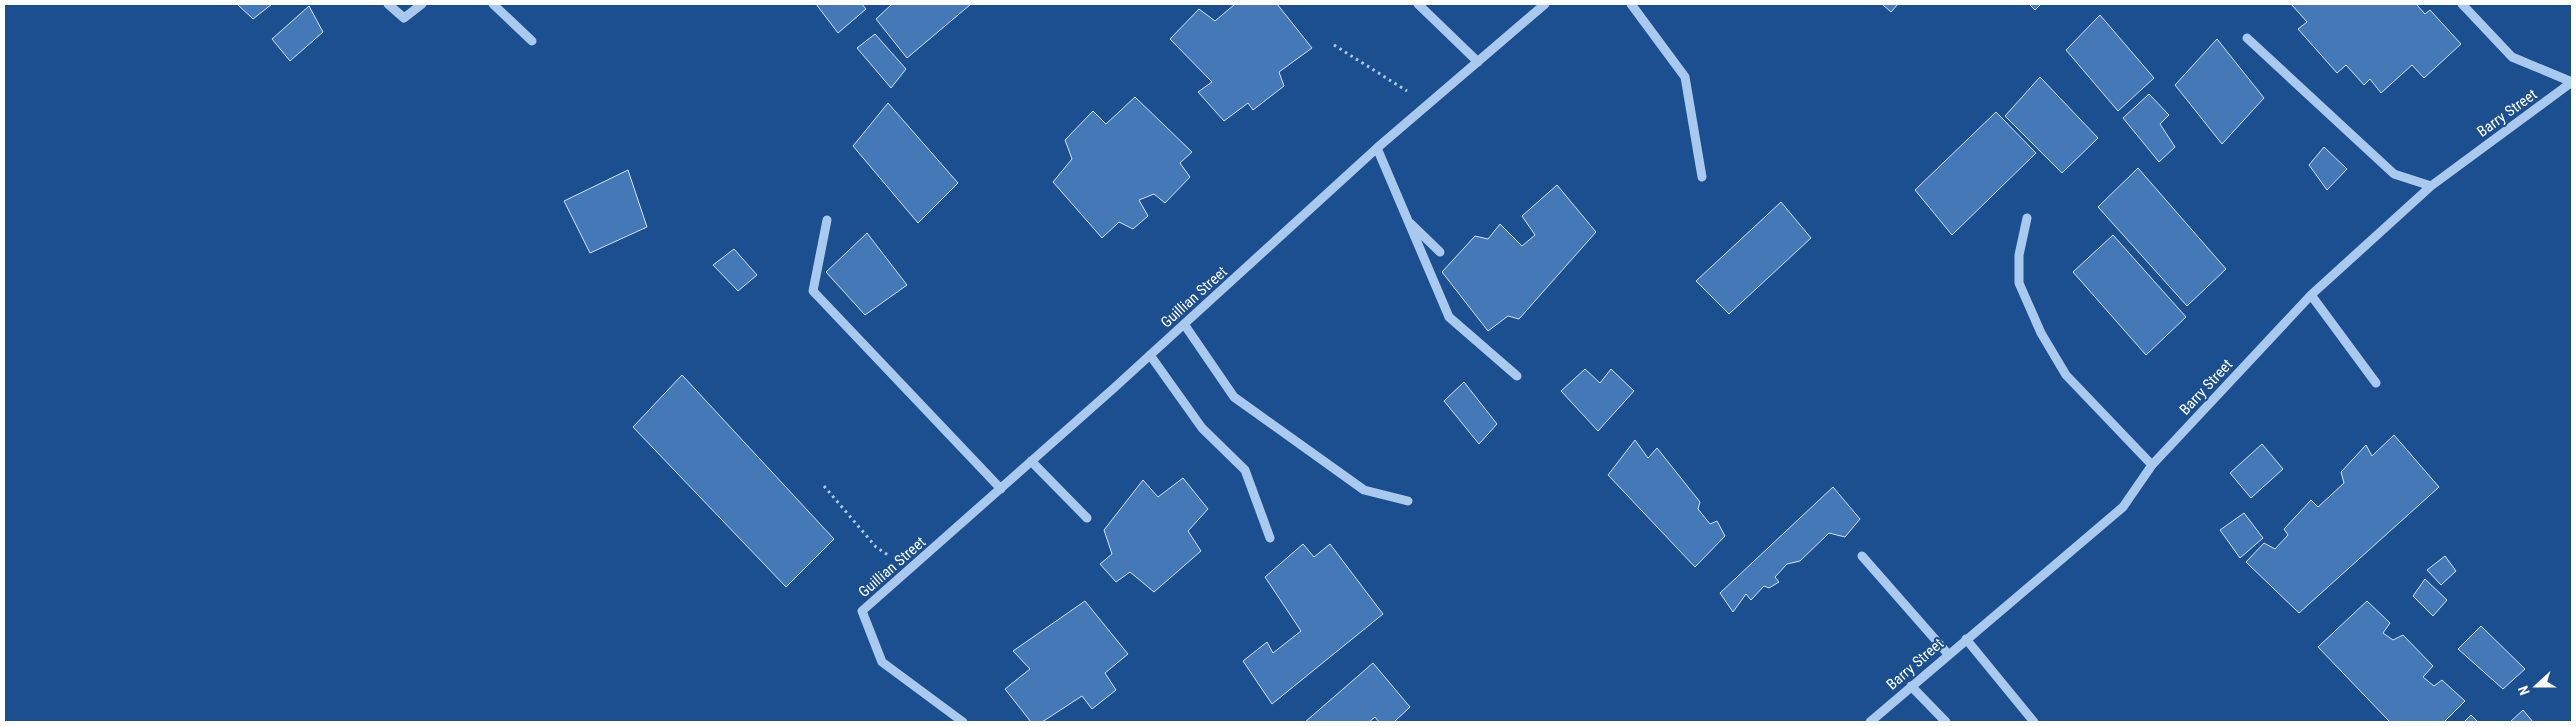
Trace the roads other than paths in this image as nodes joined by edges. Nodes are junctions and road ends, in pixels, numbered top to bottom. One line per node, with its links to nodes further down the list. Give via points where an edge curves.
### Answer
1 (388, 4): 2 (street, via 404,18)
2 (422, 4)
3 (493, 4): 9 (street)
4 (1418, 4): 10 (street)
5 (1545, 4): 10 (street, Guillian Street)
6 (1631, 4): 13 (street, via 1685,78)
7 (2462, 4): 11 (street, via 2512,57)
8 (2246, 38): 14 (street, via 2394,174)
9 (532, 41)
10 (1478, 62): 12 (street, Guillian Street)
11 (2572, 82): 14 (street, Barry Street)
12 (1378, 148): 17 (street); 20 (street, Guillian Street)
13 (1702, 177)
14 (2431, 186): 19 (street, Barry Street)
15 (2027, 218): 25 (street, via 2019,255 2019,283 2042,334 2066,375)
16 (827, 220): 26 (street, via 813,291)
17 (1408, 221): 18 (street); 22 (street, via 1449,317)
18 (1440, 252)
19 (2312, 295): 23 (street); 25 (street, Barry Street)
20 (1184, 324): 21 (street, Guillian Street); 27 (street, via 1234,397 1364,490)
21 (1150, 355): 24 (street, Guillian Street); 29 (street, via 1202,428 1245,470)
22 (1518, 376)
23 (2376, 383)
24 (1031, 461): 26 (street, Guillian Street); 28 (street)
25 (2152, 465): 31 (street, Barry Street, via 2123,507)
26 (1001, 489): 35 (street, Guillian Street, via 862,612 882,662)
27 (1408, 501)
28 (1087, 518)
29 (1270, 538)
30 (1862, 556): 32 (street)
31 (1966, 639): 32 (street, Barry Street); 37 (street)
32 (1948, 654): 33 (street, Barry Street)
33 (1911, 686): 34 (street, Barry Street); 36 (street)
34 (1876, 720)
35 (964, 722)
36 (1946, 722)
37 (2034, 722)

